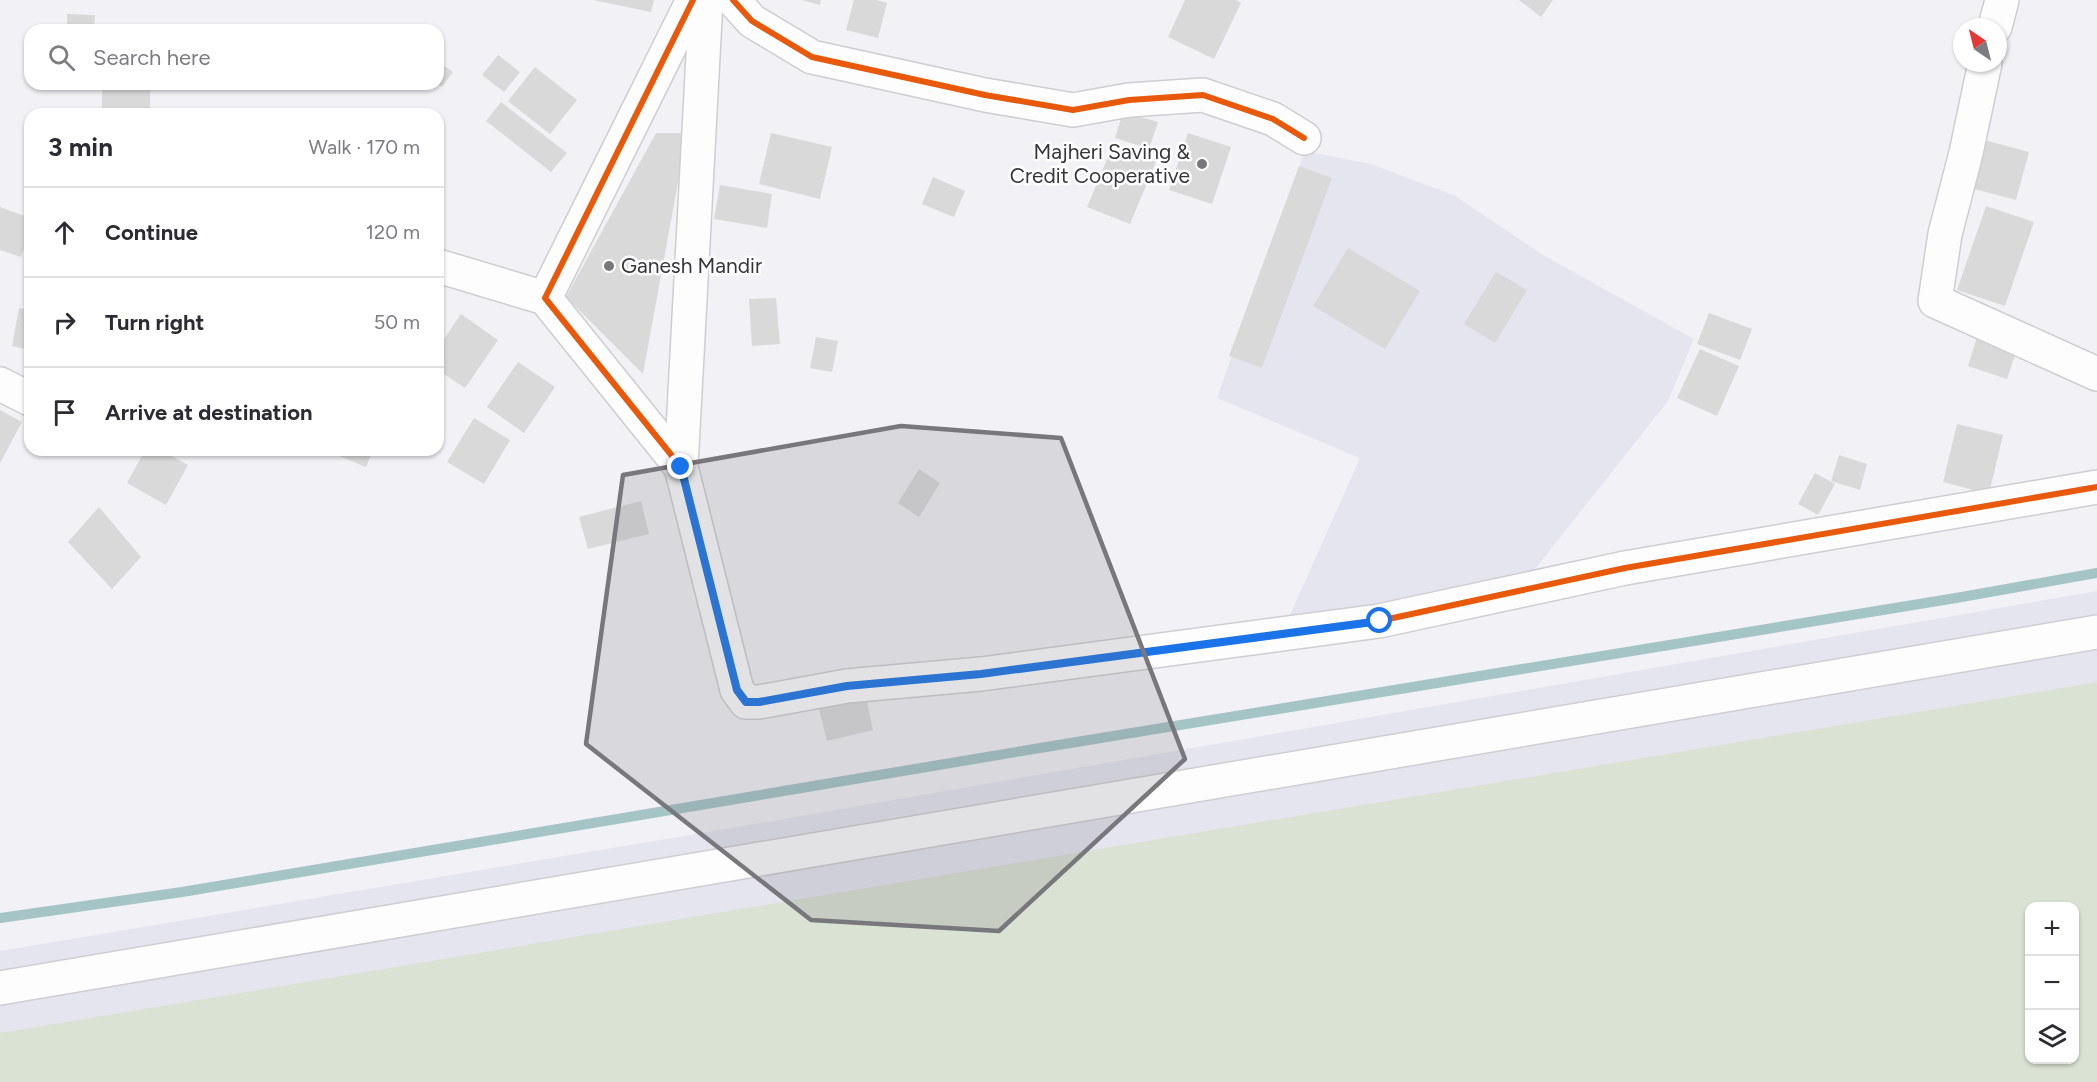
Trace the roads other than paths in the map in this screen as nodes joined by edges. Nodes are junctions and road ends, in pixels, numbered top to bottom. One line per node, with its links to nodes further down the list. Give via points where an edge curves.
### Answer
1 (693, 0): 9 (street)
2 (706, 0): 13 (street)
3 (733, 0): 7 (street, via 752,21 812,57 1072,110 1129,100 1203,95 1273,119)
4 (2002, 0): 5 (street)
5 (1997, 18)
6 (1983, 72): 10 (street, via 1945,234 1935,301)
7 (1304, 138)
8 (444, 268): 9 (street)
9 (545, 298): 13 (street)
10 (2097, 374)
11 (0, 384): 12 (street)
12 (24, 396)
13 (681, 467): 14 (street, via 737,690 746,702 847,686 981,674 1380,621 1625,568)
14 (2097, 487)
15 (2097, 632): 16 (street)
16 (0, 988)

